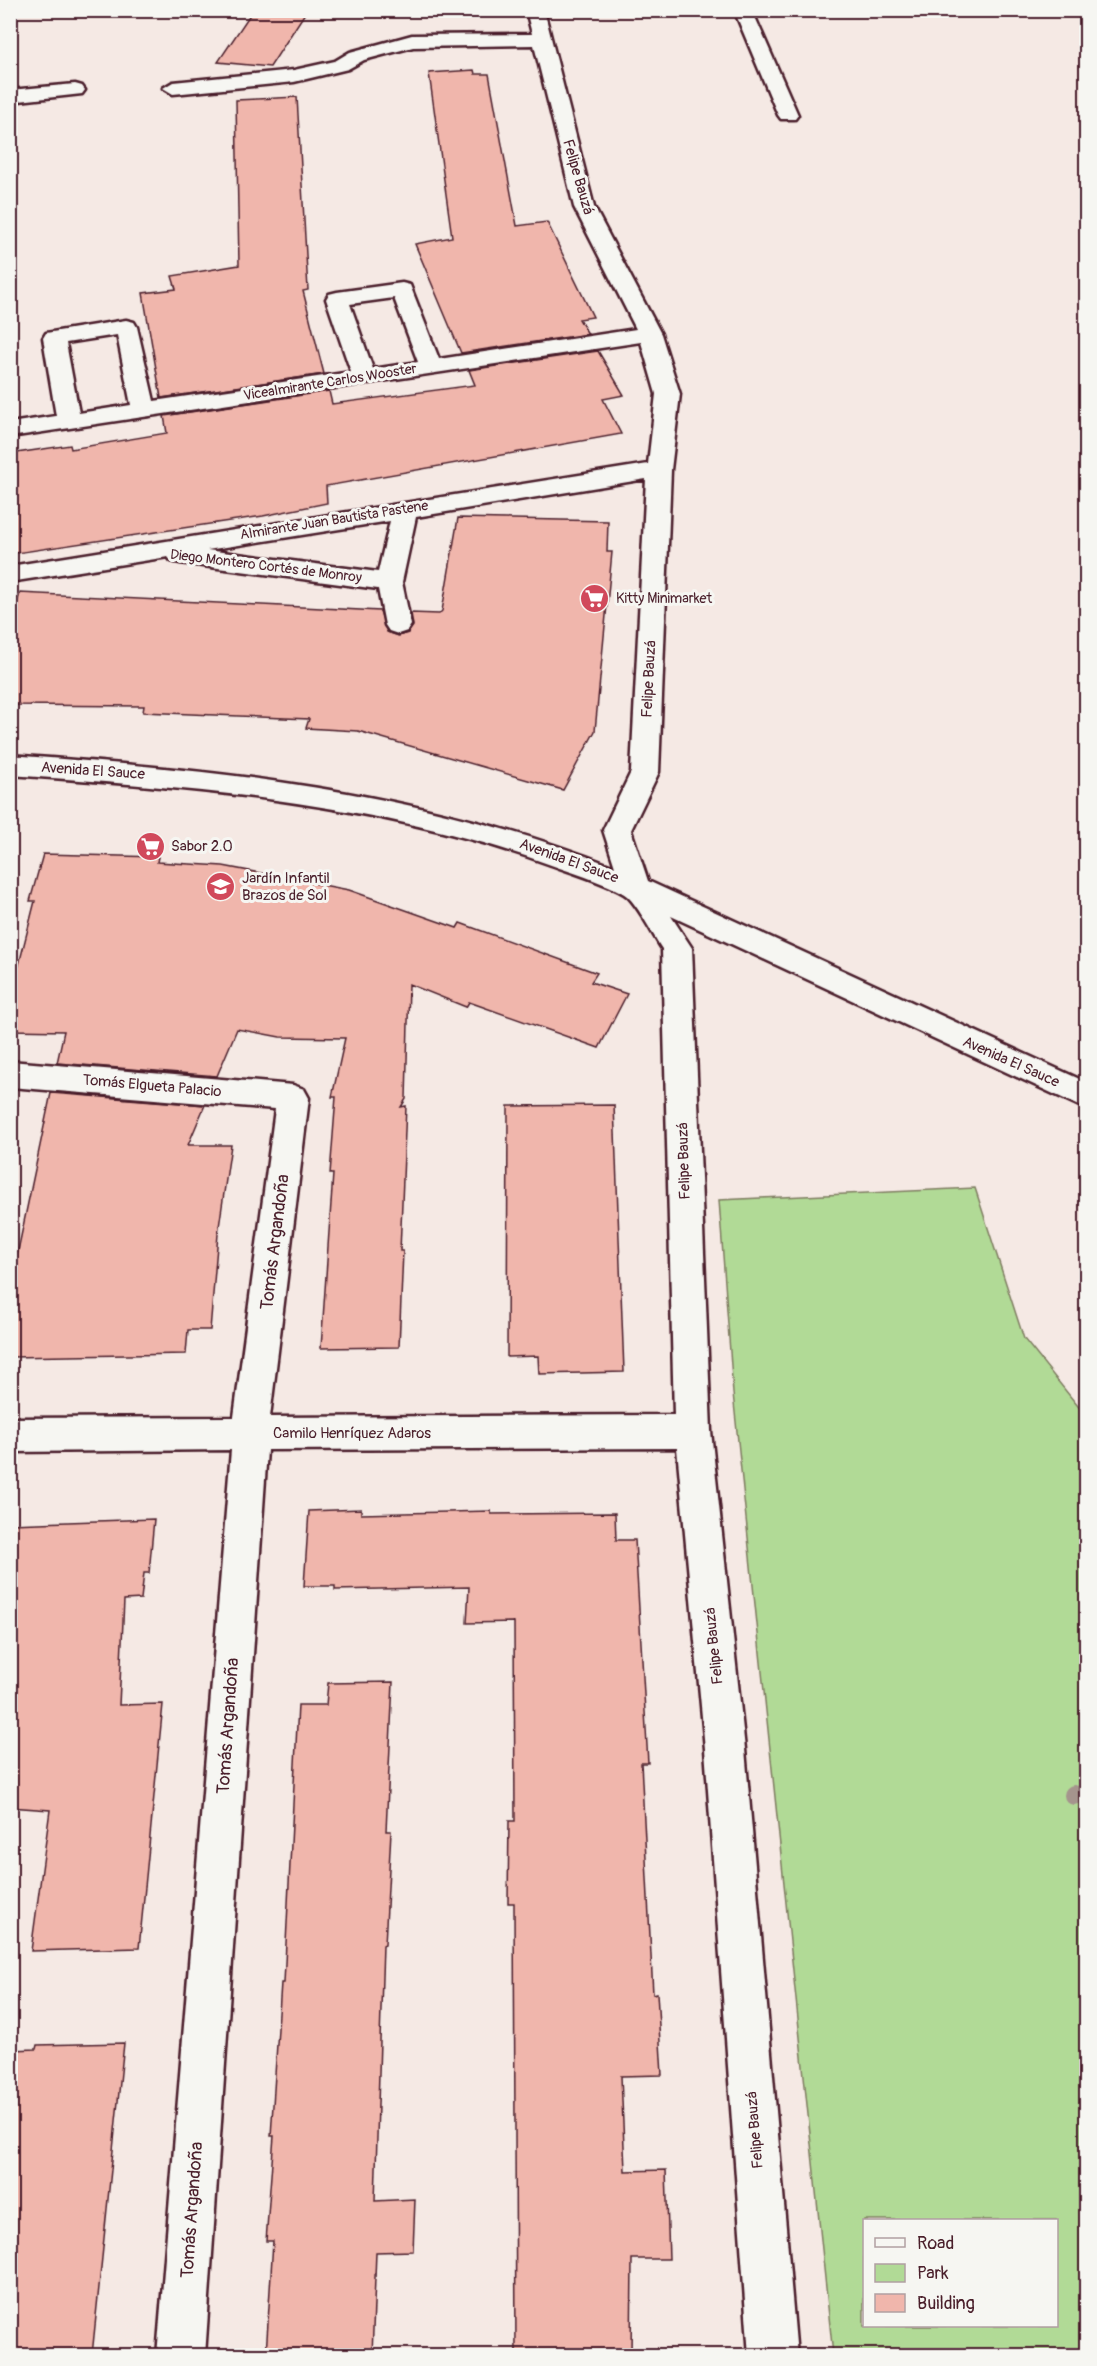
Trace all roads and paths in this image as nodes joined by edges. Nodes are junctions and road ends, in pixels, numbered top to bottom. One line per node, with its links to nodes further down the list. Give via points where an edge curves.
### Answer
1 (535, 10): 3 (street, Felipe Bauzá)
2 (744, 10): 7 (street)
3 (542, 39): 4 (street, via 412,41 294,76); 8 (street, Felipe Bauzá, via 584,207)
4 (173, 88)
5 (75, 90): 6 (street)
6 (10, 96)
7 (788, 115)
8 (650, 334): 9 (street, Vicealmirante Carlos Wooster); 14 (street, Felipe Bauzá, via 668,394)
9 (431, 367): 10 (street, Vicealmirante Carlos Wooster); 10 (street, via 402,290 337,299)
10 (364, 377): 11 (street, Vicealmirante Carlos Wooster)
11 (144, 410): 12 (street, Vicealmirante Carlos Wooster); 12 (street, via 126,327 54,338)
12 (69, 422): 13 (street, Vicealmirante Carlos Wooster)
13 (10, 430)
14 (658, 470): 15 (street, Almirante Juan Bautista Pastene); 21 (street, Felipe Bauzá, via 645,772 617,830)
15 (405, 509): 16 (street, Almirante Juan Bautista Pastene); 18 (street)
16 (144, 551): 17 (street, Almirante Juan Bautista Pastene); 18 (street, Diego Montero Cortés de Monroy)
17 (10, 574)
18 (389, 582): 19 (street)
19 (398, 625)
20 (10, 765): 21 (street, Avenida El Sauce, via 210,780 356,801 497,836)
21 (635, 885): 23 (street, Avenida El Sauce); 25 (street, Felipe Bauzá, via 677,948)
22 (10, 1074): 24 (street, Tomás Elgueta Palacio)
23 (1086, 1096)
24 (293, 1098): 26 (street, Tomás Argandoña)
25 (693, 1431): 26 (street, Camilo Henríquez Adaros); 29 (street, Felipe Bauzá, via 726,1761)
26 (250, 1433): 27 (street, Camilo Henríquez Adaros); 28 (street, Tomás Argandoña)
27 (10, 1435)
28 (181, 2355)
29 (773, 2355)

